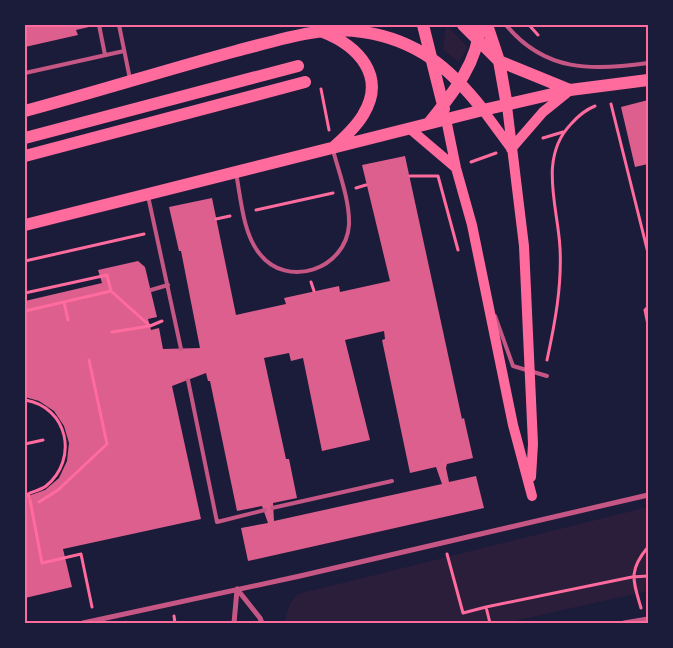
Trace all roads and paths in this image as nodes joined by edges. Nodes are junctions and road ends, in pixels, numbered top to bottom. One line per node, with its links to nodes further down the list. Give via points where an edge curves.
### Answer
1 (99, 25): 16 (lane)
2 (119, 25): 15 (lane)
3 (309, 25): 12 (main road)
4 (423, 25): 17 (main road)
5 (463, 25): 14 (main road)
6 (480, 25): 14 (main road)
7 (487, 25): 18 (main road)
8 (506, 25): 19 (lane, via 539,55 564,65 614,68)
9 (530, 25): 13 (path)
10 (346, 27): 11 (main road); 17 (main road, via 406,43)
11 (322, 31): 12 (main road); 35 (main road, via 354,49 366,66 370,80 371,94 363,115)
12 (286, 38): 24 (main road)
13 (541, 38)
14 (479, 42): 18 (main road); 23 (main road)
15 (124, 51): 16 (lane); 24 (lane)
16 (105, 55): 21 (lane)
17 (431, 58): 23 (main road); 27 (main road)
18 (499, 62): 26 (main road); 28 (main road)
19 (648, 63)
20 (298, 66): 34 (main road)
21 (25, 73)
22 (648, 80): 26 (main road)
23 (460, 81): 27 (main road); 29 (main road)
24 (130, 82): 30 (main road)
25 (305, 82): 37 (main road)
26 (570, 90): 28 (main road); 36 (main road, via 543,112)
27 (444, 104): 31 (main road); 32 (main road)
28 (507, 106): 29 (main road); 36 (main road)
29 (482, 110): 31 (main road); 36 (main road)
30 (25, 111)
31 (446, 119): 32 (main road); 38 (main road)
32 (429, 123): 33 (main road)
33 (409, 128): 35 (main road); 38 (main road)
34 (25, 138)
35 (333, 148): 39 (main road); 41 (lane)
36 (511, 149): 67 (main road, via 524,246)
37 (25, 156)
38 (456, 168): 57 (main road)
39 (236, 172): 42 (main road); 43 (lane)
40 (410, 176): 48 (path, via 438,176)
41 (343, 191): 43 (path); 43 (lane, via 349,224 347,237 332,260 308,272 282,270 260,255 252,245)
42 (148, 193): 45 (main road); 46 (lane)
43 (244, 213): 44 (path)
44 (216, 219)
45 (25, 225)
46 (155, 232): 49 (path); 51 (lane)
47 (648, 252): 68 (path, via 612,104 593,106 581,113 564,132 551,171 560,248 559,306)
48 (459, 253)
49 (25, 261)
50 (311, 282): 54 (path)
51 (168, 285): 52 (lane); 65 (lane)
52 (151, 290)
53 (111, 291): 55 (path, via 107,275); 56 (path); 63 (path)
54 (314, 291)
55 (25, 293)
56 (64, 302): 59 (path); 60 (path)
57 (489, 302): 67 (lane, via 513,366); 67 (main road, via 513,425 532,492 534,444)
58 (648, 307): 62 (path, via 645,310)
59 (25, 311)
60 (68, 320)
61 (157, 322): 63 (path)
62 (648, 325)
63 (150, 326): 64 (path)
64 (112, 332)
65 (182, 348)
66 (89, 360): 75 (path, via 107,444 58,490)
67 (530, 371): 68 (lane)
68 (545, 376)
69 (188, 380): 77 (lane, via 218,522)
70 (25, 400): 85 (path, via 51,410 64,435 66,451 51,481 44,488 28,494 42,563 81,554)
71 (43, 440): 72 (path)
72 (25, 444)
73 (392, 481): 76 (lane)
74 (648, 495): 78 (street)
75 (39, 502)
76 (272, 508)
77 (265, 510)
78 (444, 543): 82 (street); 83 (path, via 463,612)
79 (648, 547): 81 (path, via 636,562)
80 (648, 576): 81 (path)
81 (632, 577): 83 (path); 84 (path)
82 (237, 589): 85 (street); 87 (street); 88 (street)
83 (486, 607): 89 (path)
84 (646, 619): 90 (street)
85 (95, 620): 86 (street)
86 (83, 623)
87 (234, 623)
88 (262, 623)
89 (490, 623)
90 (624, 623)

